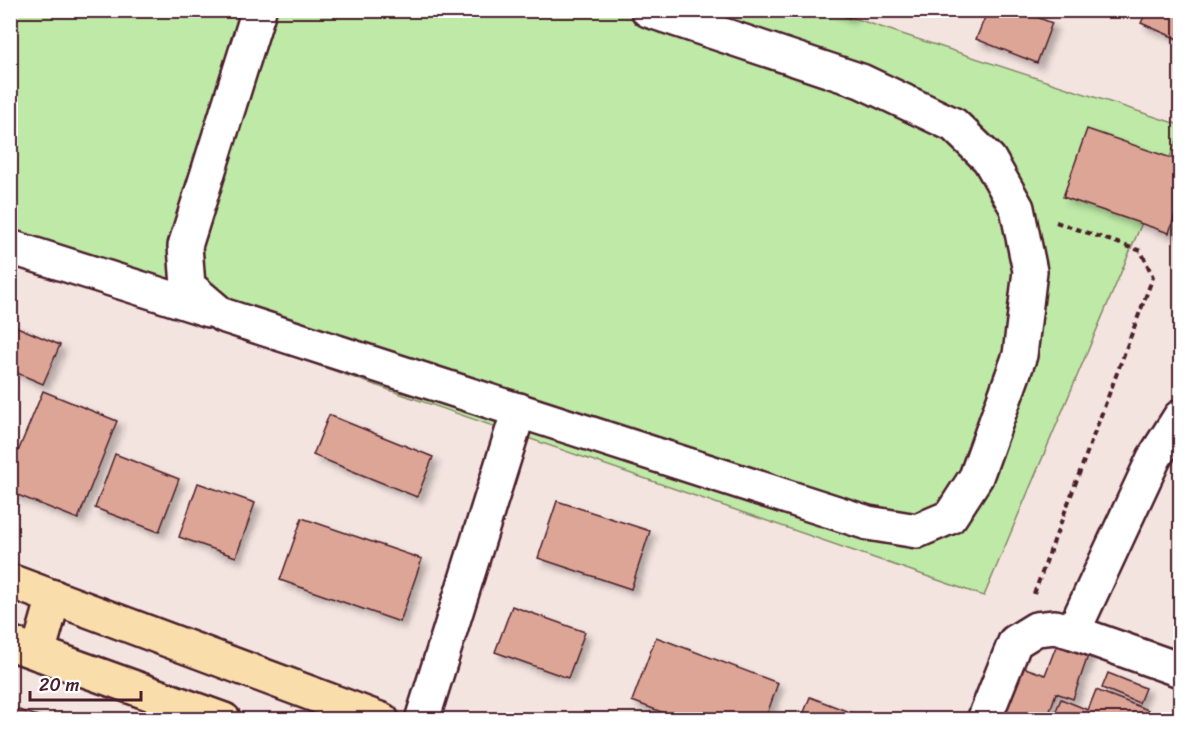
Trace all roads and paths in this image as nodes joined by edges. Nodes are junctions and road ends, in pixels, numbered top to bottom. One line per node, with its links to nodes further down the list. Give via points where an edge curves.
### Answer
1 (259, 10): 5 (street, via 185,246 188,286)
2 (648, 10): 3 (street, via 861,81 954,125 989,159)
3 (1017, 208): 6 (street, via 1030,271 1020,355 976,477 950,517 917,531 868,524); 11 (path, via 1141,251 1153,277)
4 (10, 247): 5 (street)
5 (222, 315): 6 (street)
6 (519, 410): 16 (street)
7 (1180, 417): 10 (street, via 1154,458)
8 (10, 580): 9 (highway)
9 (54, 597): 12 (highway); 15 (highway)
10 (1073, 632): 11 (street, via 1055,627 1036,629); 13 (street)
11 (1015, 642): 17 (street)
12 (24, 648): 14 (highway)
13 (1180, 670)
14 (224, 720)
15 (382, 720)
16 (422, 720)
17 (984, 720)

